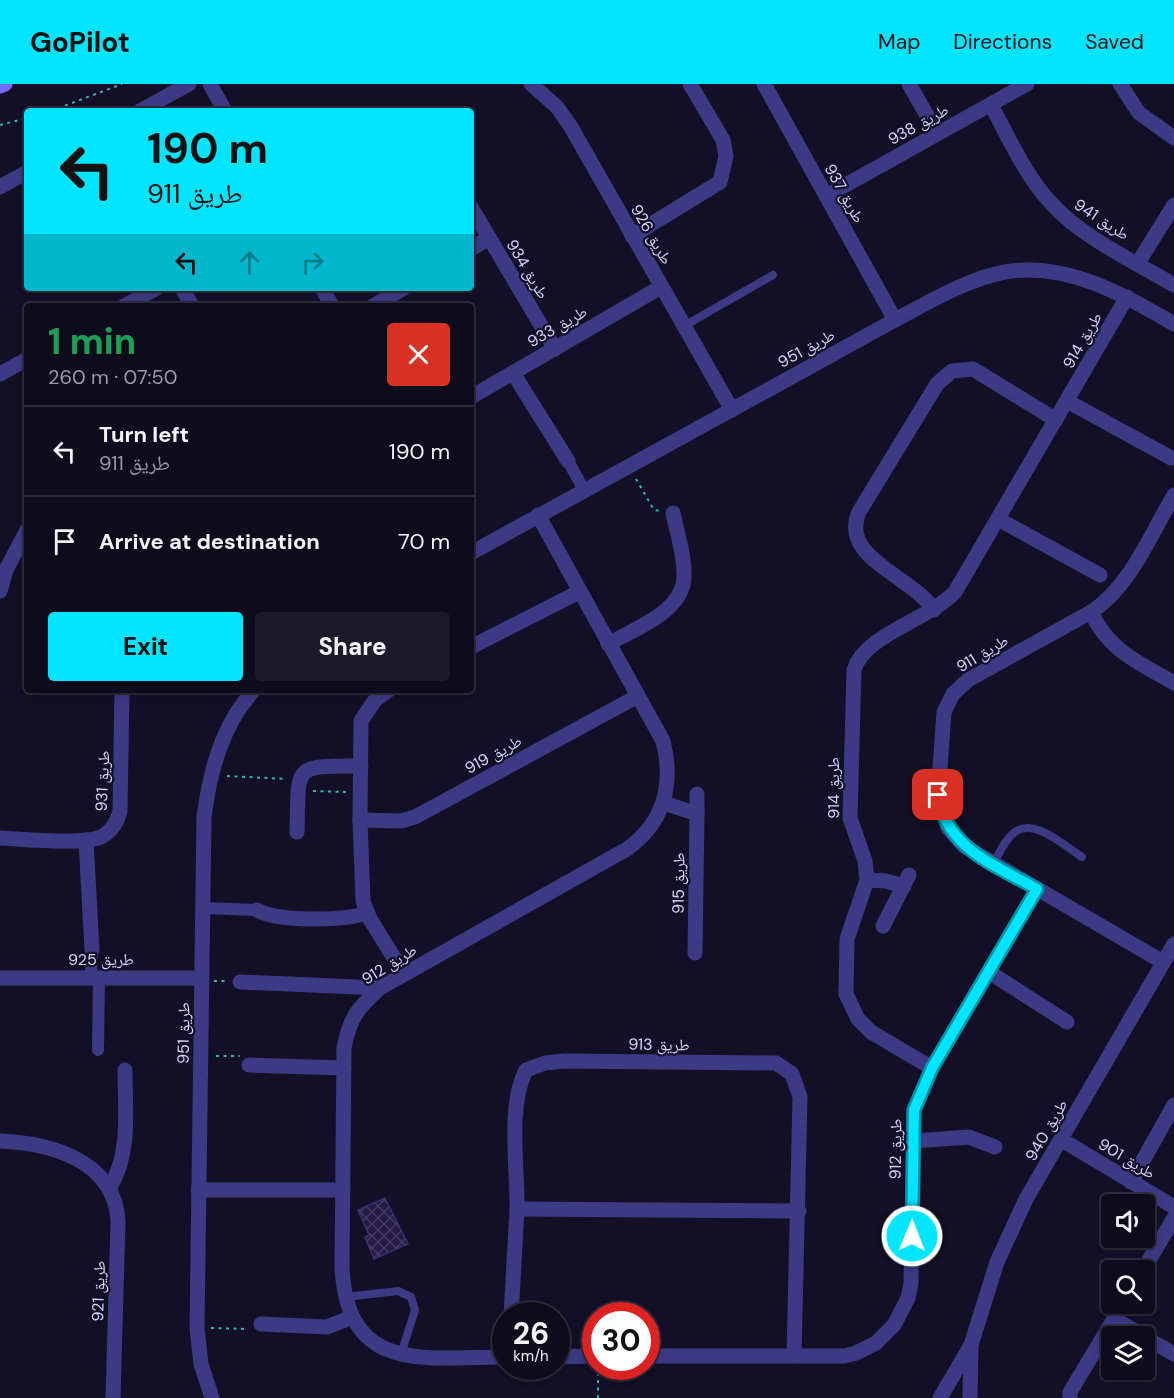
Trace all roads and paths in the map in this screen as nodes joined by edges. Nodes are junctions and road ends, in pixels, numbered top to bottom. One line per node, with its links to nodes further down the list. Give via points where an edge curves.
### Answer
1 (5, 84): 11 (main road)
2 (122, 84): 13 (path)
3 (189, 84): 14 (street)
4 (210, 84): 15 (street)
5 (531, 84): 25 (street, طريق 926, via 564,117)
6 (690, 84): 25 (street, via 723,140 726,156 720,182)
7 (764, 84): 22 (street, طريق 937)
8 (909, 84): 18 (street)
9 (1027, 84): 12 (street, طريق 938)
10 (1120, 84): 19 (street, via 1139,113)
11 (0, 86)
12 (991, 105): 18 (street, طريق 938); 28 (street, طريق 941, via 1032,178 1052,205 1078,227)
13 (59, 108)
14 (145, 108)
15 (223, 108)
16 (24, 119): 17 (path)
17 (0, 125)
18 (937, 133): 22 (street, طريق 938)
19 (1174, 138)
20 (24, 174): 21 (street)
21 (0, 187)
22 (826, 196): 37 (street, طريق 937)
23 (1174, 205): 28 (street)
24 (474, 212): 26 (street, طريق 934)
25 (632, 236): 31 (street, طريق 926)
26 (489, 238): 27 (street, طريق 934); 40 (street, طريق 934)
27 (474, 247)
28 (1138, 263): 30 (street, طريق 941)
29 (773, 275): 39 (lane)
30 (1174, 285)
31 (661, 287): 39 (street, طريق 926); 40 (street, طريق 933)
32 (152, 291): 35 (street)
33 (399, 291): 36 (street)
34 (1127, 297): 37 (street, طريق 951, via 1097,283 1052,273 1005,272 954,290); 38 (street, طريق 951); 45 (street, طريق 914)
35 (130, 303)
36 (378, 303)
37 (895, 320): 46 (street, طريق 951)
38 (1174, 324)
39 (684, 326): 46 (street, طريق 926)
40 (555, 349): 42 (street, طريق 933)
41 (24, 361): 43 (street)
42 (513, 373): 44 (street, طريق 933); 49 (street)
43 (0, 374)
44 (474, 395)
45 (1067, 400): 47 (street, طريق 914); 48 (street)
46 (732, 410): 50 (street, طريق 951)
47 (1056, 420): 55 (street, طريق 914); 61 (street, via 973,369 952,370 937,384 859,512 855,527 857,542 866,554 915,588)
48 (1171, 458)
49 (568, 461): 51 (street)
50 (629, 466): 51 (street, طريق 951); 53 (path, via 654,510)
51 (584, 490): 54 (street, طريق 951)
52 (1174, 495): 62 (street, طريق 911, via 1123,581)
53 (673, 513): 63 (street, via 684,576 678,596 663,611)
54 (538, 515): 57 (street, طريق 951); 60 (street, طريق 912)
55 (998, 519): 58 (street); 61 (street, طريق 914, via 955,592)
56 (24, 536): 59 (street)
57 (474, 551)
58 (1100, 575)
59 (0, 591)
60 (579, 592): 63 (street, طريق 912); 64 (street)
61 (934, 610): 83 (street, طريق 914, via 868,647 858,657 854,670 850,818 865,861)
62 (1091, 612): 65 (street, via 1102,633 1119,651); 82 (street, طريق 911, via 968,680 953,694 944,712 939,807 955,838)
63 (608, 644): 69 (street, طريق 912)
64 (474, 645)
65 (1174, 682)
66 (122, 693): 80 (street, طريق 931, via 120,811 109,832)
67 (252, 693): 71 (street, طريق 951, via 231,723)
68 (385, 693): 70 (street, via 361,721)
69 (638, 696): 75 (street, طريق 912, via 663,741 667,758); 77 (street, طريق 919, via 415,817 401,821)
70 (361, 766): 72 (street, via 313,766 304,771); 73 (street)
71 (210, 775): 72 (path); 85 (street, طريق 951, via 204,817)
72 (298, 785): 73 (path); 78 (street)
73 (360, 793): 77 (street)
74 (697, 794): 76 (street, طريق 915)
75 (664, 803): 76 (street); 94 (street, طريق 912, via 643,838 627,849)
76 (697, 814): 91 (street, طريق 915)
77 (360, 820): 87 (street, via 361,889)
78 (297, 832)
79 (0, 838): 80 (street, طريق 931)
80 (86, 840): 90 (street)
81 (1082, 857): 82 (lane, via 1038,830 1024,828 1012,835)
82 (993, 864): 84 (street, طريق 911)
83 (867, 880): 88 (street, via 906,880); 105 (street, طريق 914, via 847,939 845,985 849,1003 871,1032)
84 (1037, 889): 92 (street, طريق 911); 93 (street, طريق 912)
85 (203, 908): 86 (street); 97 (street, طريق 951)
86 (257, 910): 87 (street, via 274,916 327,918)
87 (367, 913): 94 (street)
88 (883, 926)
89 (1174, 944): 92 (street, طريق 940)
90 (92, 950): 95 (street)
91 (695, 953)
92 (1163, 962): 108 (street, طريق 940)
93 (989, 972): 100 (street); 105 (street, طريق 912)
94 (404, 974): 99 (street, طريق 912)
95 (95, 977): 96 (street, طريق 925); 97 (street, طريق 925); 101 (street)
96 (0, 978)
97 (202, 979): 98 (path); 102 (street, طريق 951)
98 (240, 982): 99 (street)
99 (380, 988): 104 (street, طريق 912, via 356,1010 348,1026)
100 (1067, 1022)
101 (98, 1050)
102 (201, 1055): 103 (path, via 250,1056); 114 (street, طريق 951)
103 (249, 1065): 104 (street)
104 (344, 1068): 115 (street, طريق 912)
105 (932, 1068): 110 (street, طريق 912, via 914,1110)
106 (125, 1070): 113 (street, via 124,1150)
107 (1174, 1105): 112 (street)
108 (1062, 1140): 112 (street, طريق 901); 130 (street, طريق 940, via 1026,1199 997,1262)
109 (0, 1141): 113 (street, via 63,1153 92,1168)
110 (914, 1141): 111 (street, via 969,1137); 134 (street, طريق 912, via 911,1283 894,1325 876,1343 856,1353)
111 (995, 1146)
112 (1131, 1182): 116 (street, طريق 901)
113 (110, 1187): 138 (street, طريق 921, via 118,1221)
114 (198, 1190): 115 (street); 128 (street, طريق 951)
115 (343, 1190): 121 (street, طريق 912)
116 (1174, 1207)
117 (517, 1209): 118 (street); 118 (street, طريق 913, via 520,1083 526,1070 564,1061 776,1063 785,1067 792,1074 800,1097); 122 (street, طريق 913)
118 (799, 1211): 134 (street, طريق 913)
119 (1174, 1218): 120 (street)
120 (1149, 1260)
121 (345, 1297): 124 (street, طريق 912); 131 (lane, via 398,1291 411,1298 415,1310)
122 (512, 1302)
123 (1117, 1314): 125 (street)
124 (352, 1317): 126 (street, via 327,1327); 131 (street, طريق 912, via 372,1342)
125 (1114, 1319): 127 (street); 142 (street)
126 (261, 1324): 128 (path, via 251,1329)
127 (1126, 1326)
128 (197, 1328): 137 (street, طريق 951, via 201,1364)
129 (1155, 1343): 132 (street)
130 (971, 1345): 140 (street, طريق 940); 141 (street, طريق 940)
131 (401, 1354): 135 (street, طريق 912)
132 (1174, 1354)
133 (660, 1356): 134 (street, طريق 912)
134 (794, 1356)
135 (492, 1357)
136 (598, 1380): 139 (path)
137 (213, 1394)
138 (114, 1398)
139 (598, 1398)
140 (940, 1398)
141 (970, 1398)
142 (1070, 1398)

